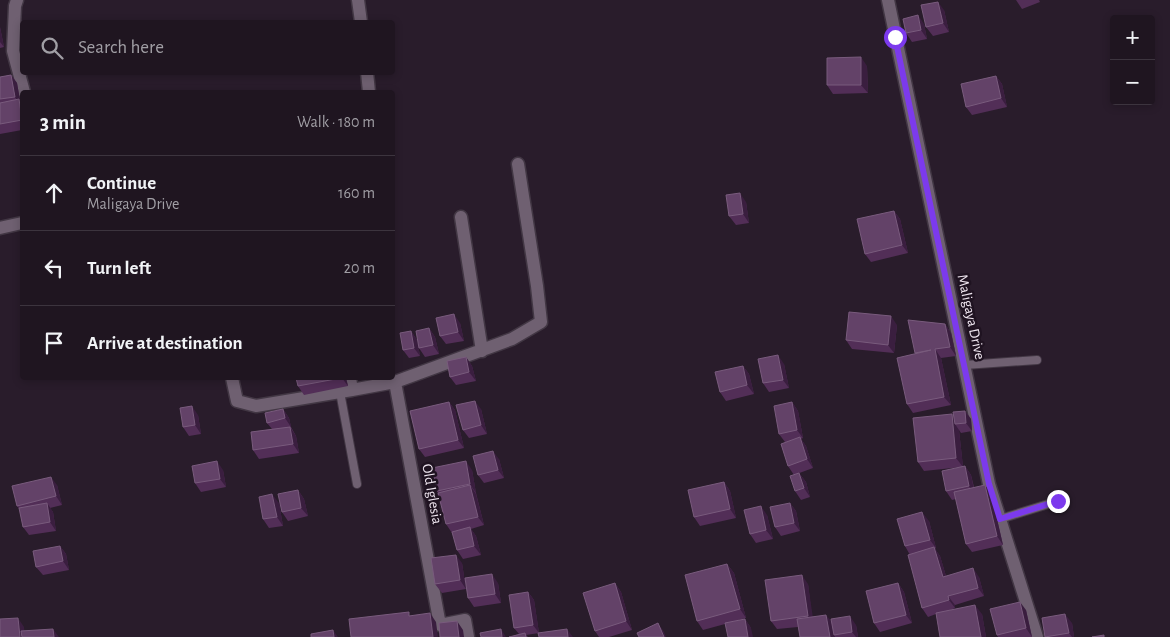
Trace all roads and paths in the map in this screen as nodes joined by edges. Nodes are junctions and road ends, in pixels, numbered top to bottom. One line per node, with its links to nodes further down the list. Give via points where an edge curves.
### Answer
1 (17, 0): 6 (street, via 13,51)
2 (358, 0): 4 (street)
3 (888, 0): 14 (street, Maligaya Drive)
4 (361, 20)
5 (367, 75): 7 (street)
6 (23, 90)
7 (369, 90)
8 (518, 164): 12 (street, via 541,322)
9 (461, 217): 12 (street)
10 (20, 223): 11 (street)
11 (0, 228)
12 (482, 351): 16 (street)
13 (1037, 360): 14 (lane)
14 (965, 365): 20 (street, Maligaya Drive, via 989,484)
15 (232, 380): 17 (street, via 237,401 256,406)
16 (395, 382): 17 (street); 21 (street, Old Iglesia, via 440,624 465,620)
17 (347, 386): 18 (lane)
18 (357, 484)
19 (1058, 501): 20 (lane)
20 (1000, 519): 22 (street, Maligaya Drive)
21 (468, 637)
22 (1036, 637)

